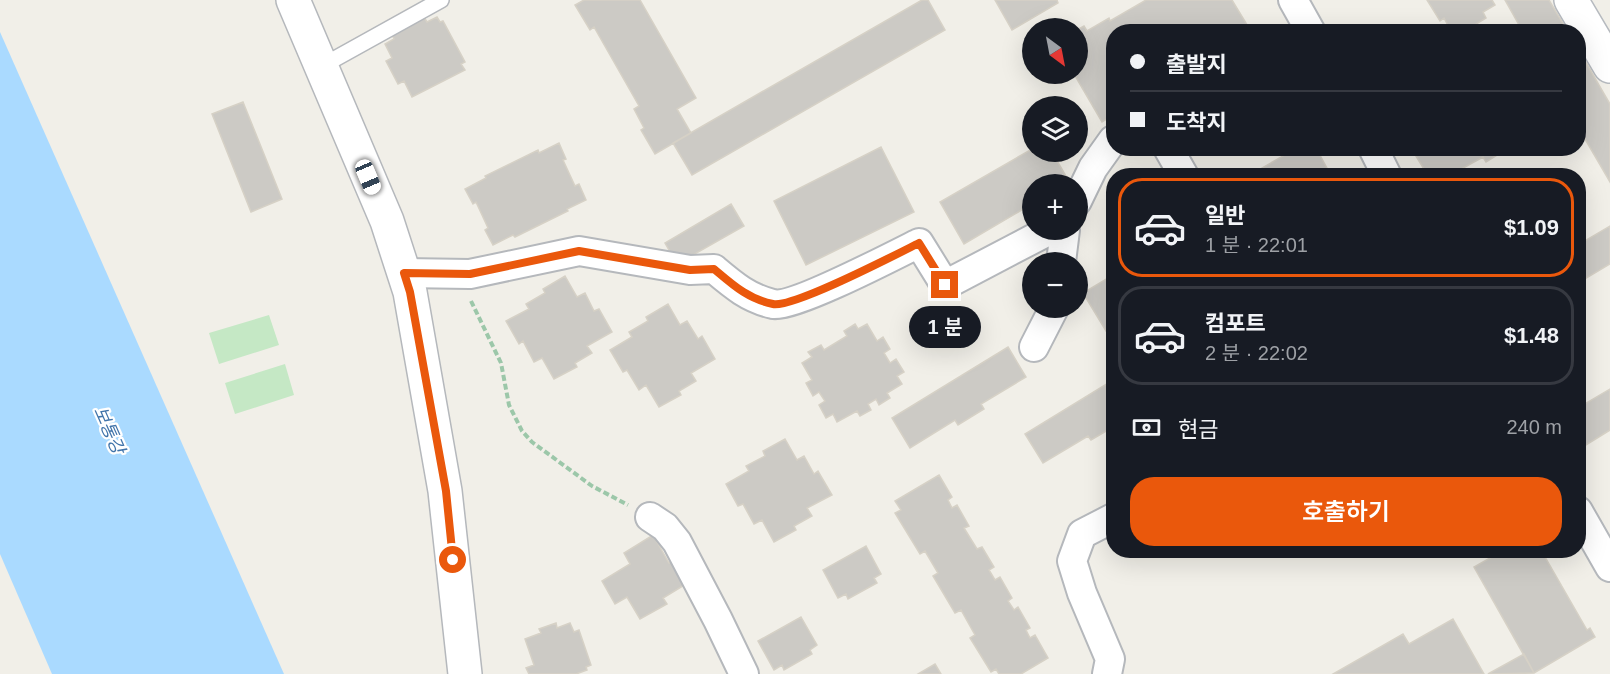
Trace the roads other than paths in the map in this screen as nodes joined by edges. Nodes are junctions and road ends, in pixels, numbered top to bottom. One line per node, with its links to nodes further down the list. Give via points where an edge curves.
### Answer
1 (293, 0): 6 (street)
2 (441, 0): 6 (lane)
3 (1571, 0): 4 (street)
4 (1585, 24)
5 (1586, 25): 7 (street)
6 (322, 66): 11 (street, via 387,221)
7 (1610, 66)
8 (1106, 150): 9 (street)
9 (1088, 178)
10 (1031, 240): 11 (street, via 945,285 919,243 818,291 776,305 742,292 714,269 690,270 579,251 470,274)
11 (404, 273): 18 (street, via 446,491)
12 (1049, 318): 13 (street)
13 (1034, 347)
14 (650, 517): 19 (street, via 677,542)
15 (1106, 522): 20 (street, via 1082,534 1072,561 1110,659)
16 (1586, 525): 17 (street)
17 (1610, 567)
18 (465, 674)
19 (744, 674)
20 (1107, 674)

